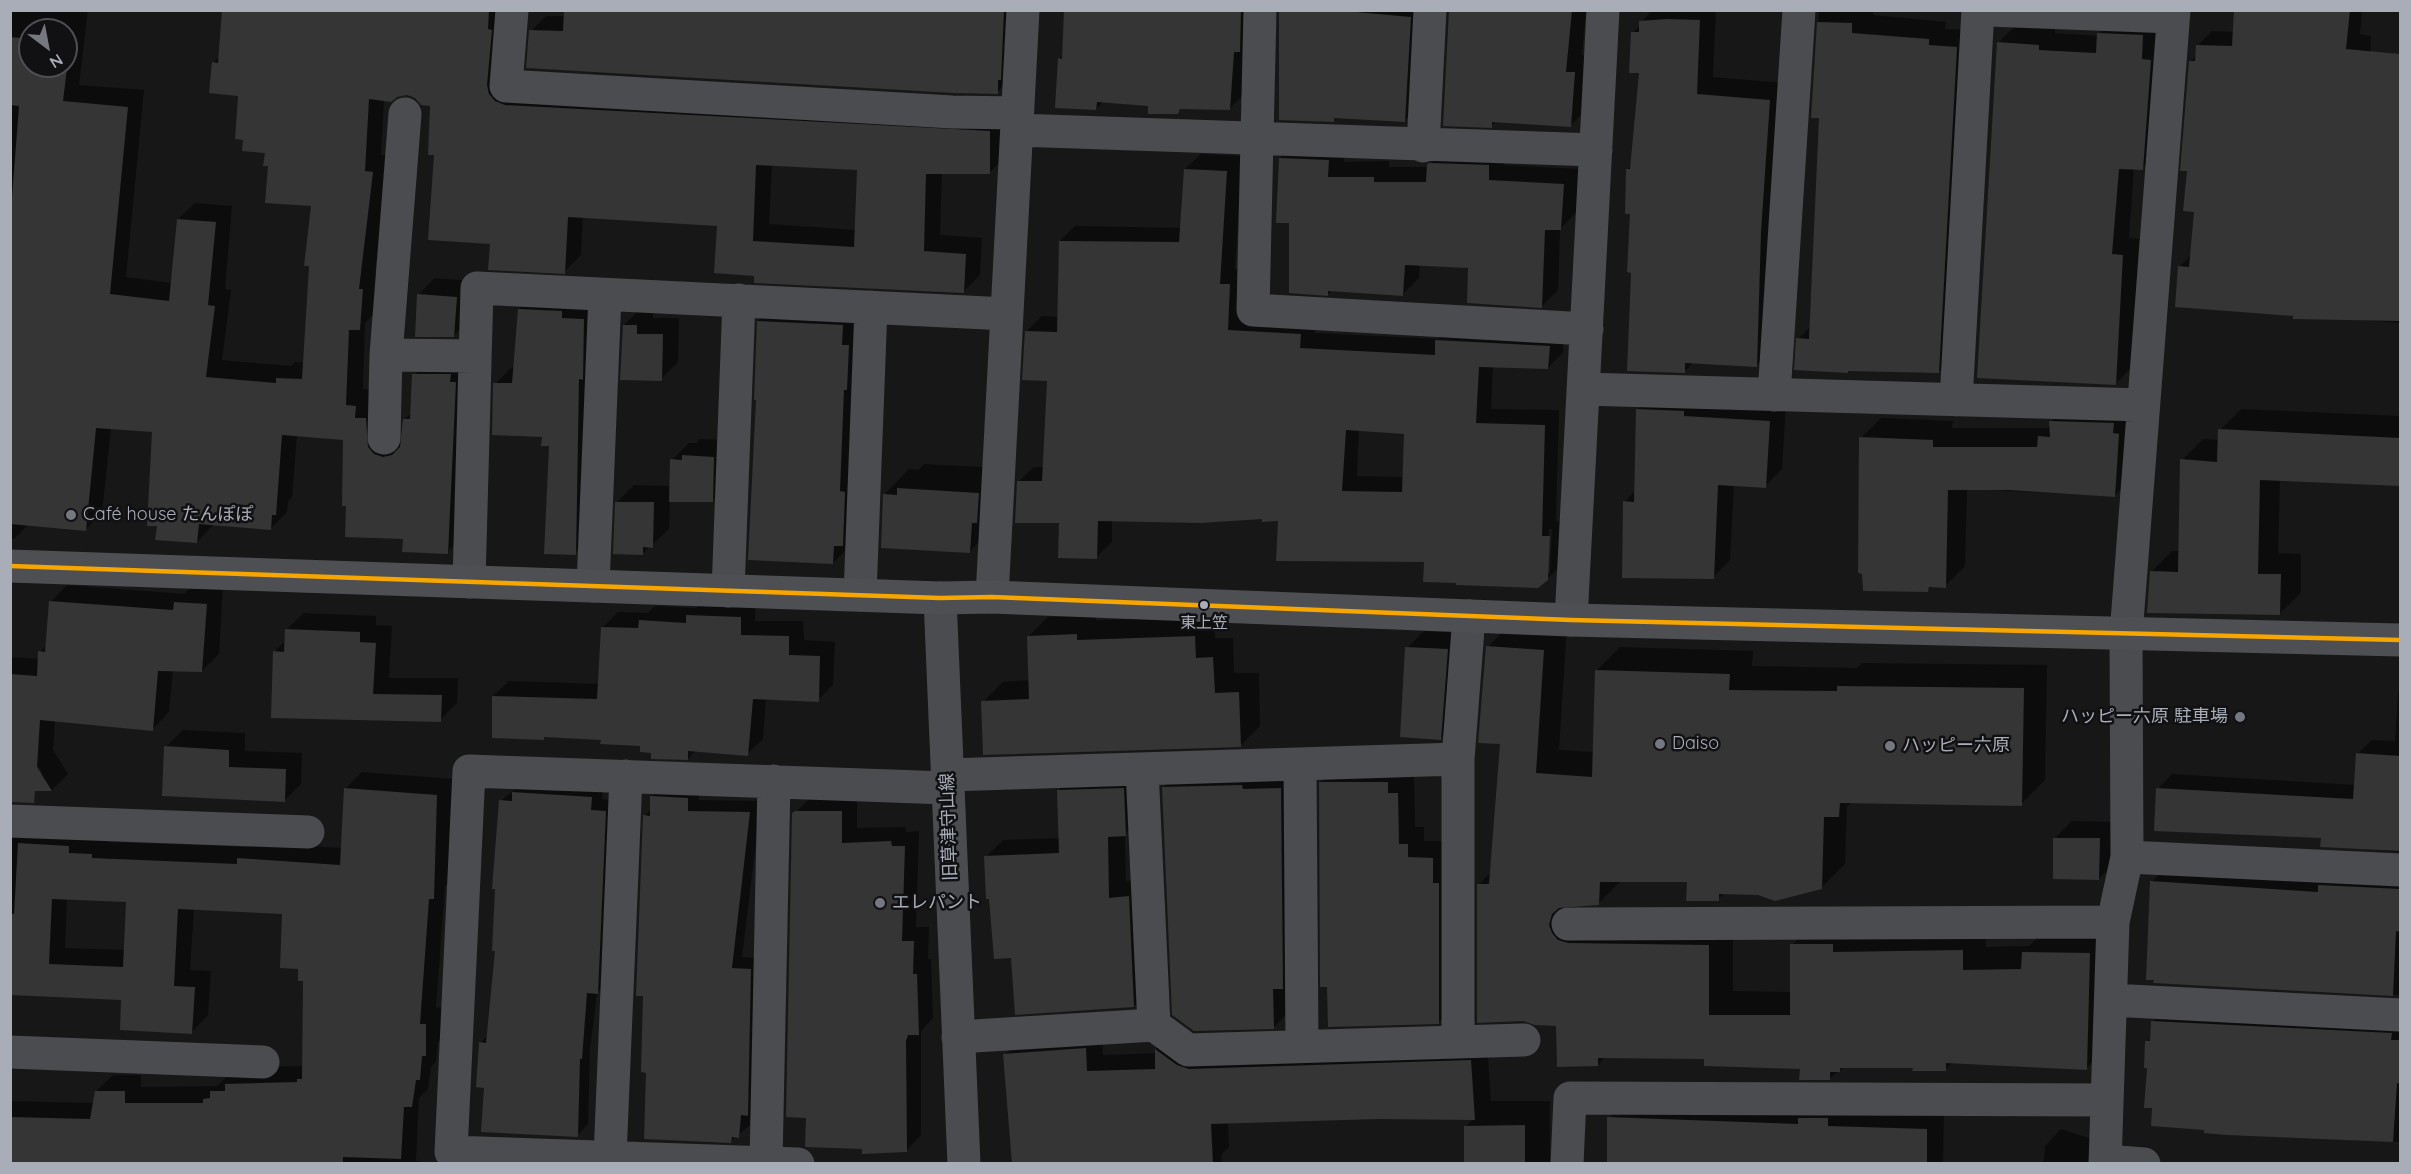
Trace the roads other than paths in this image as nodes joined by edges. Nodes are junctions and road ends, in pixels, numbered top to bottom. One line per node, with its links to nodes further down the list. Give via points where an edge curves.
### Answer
1 (512, 10): 11 (street, via 506,86 952,112)
2 (1023, 10): 11 (street)
3 (1260, 10): 12 (street)
4 (1430, 10): 13 (street)
5 (1604, 10): 14 (street)
6 (1799, 10): 23 (street)
7 (1978, 10): 24 (street)
8 (1989, 10): 9 (street)
9 (2174, 14): 25 (street)
10 (405, 114): 20 (street)
11 (1017, 122): 12 (street); 18 (street)
12 (1257, 140): 13 (street); 19 (street, via 1254,310)
13 (1423, 146): 14 (street)
14 (1596, 150): 19 (street)
15 (605, 295): 16 (street); 21 (street, via 477,288); 29 (street)
16 (739, 300): 17 (street); 30 (street)
17 (871, 307): 18 (street); 31 (street)
18 (1007, 314): 32 (street)
19 (1587, 329): 22 (street)
20 (386, 355): 21 (street); 26 (street)
21 (475, 356): 28 (street)
22 (1583, 389): 23 (street); 35 (street)
23 (1774, 394): 24 (street)
24 (1956, 400): 25 (street)
25 (2143, 405): 36 (street)
26 (384, 438)
27 (10, 566): 28 (main road)
28 (469, 582): 29 (main road)
29 (593, 586): 30 (main road)
30 (728, 591): 31 (main road)
31 (860, 596): 33 (main road)
32 (992, 597): 33 (main road); 34 (main road)
33 (940, 598): 42 (street, 旧草津守山線)
34 (1469, 616): 35 (main road); 38 (street)
35 (1571, 620): 36 (main road)
36 (2126, 634): 37 (main road); 46 (street)
37 (2400, 640)
38 (1458, 759): 39 (street); 55 (street)
39 (1300, 764): 40 (street); 56 (street)
40 (1142, 769): 42 (street); 52 (street)
41 (627, 776): 43 (street); 60 (street); 60 (street, via 470,771 452,1141 452,1152)
42 (947, 781): 43 (street); 53 (street, 旧草津守山線)
43 (774, 782): 61 (street)
44 (10, 821): 45 (street)
45 (308, 832)
46 (2127, 857): 47 (street); 48 (street)
47 (2400, 870)
48 (2113, 922): 49 (street); 50 (street)
49 (1568, 924)
50 (2110, 1000): 51 (street); 59 (street)
51 (2400, 1015)
52 (1154, 1025): 53 (street); 56 (street, via 1188,1050)
53 (958, 1037): 64 (street, 旧草津守山線)
54 (1524, 1040): 55 (street)
55 (1458, 1042): 56 (street)
56 (1302, 1046)
57 (10, 1052): 58 (street)
58 (263, 1062)
59 (2107, 1100): 62 (street); 65 (street, via 1570,1098)
60 (610, 1157): 61 (street)
61 (766, 1162): 63 (street)
62 (2105, 1162): 66 (street)
63 (798, 1164)
64 (964, 1164)
65 (1567, 1164)
66 (2144, 1164)

